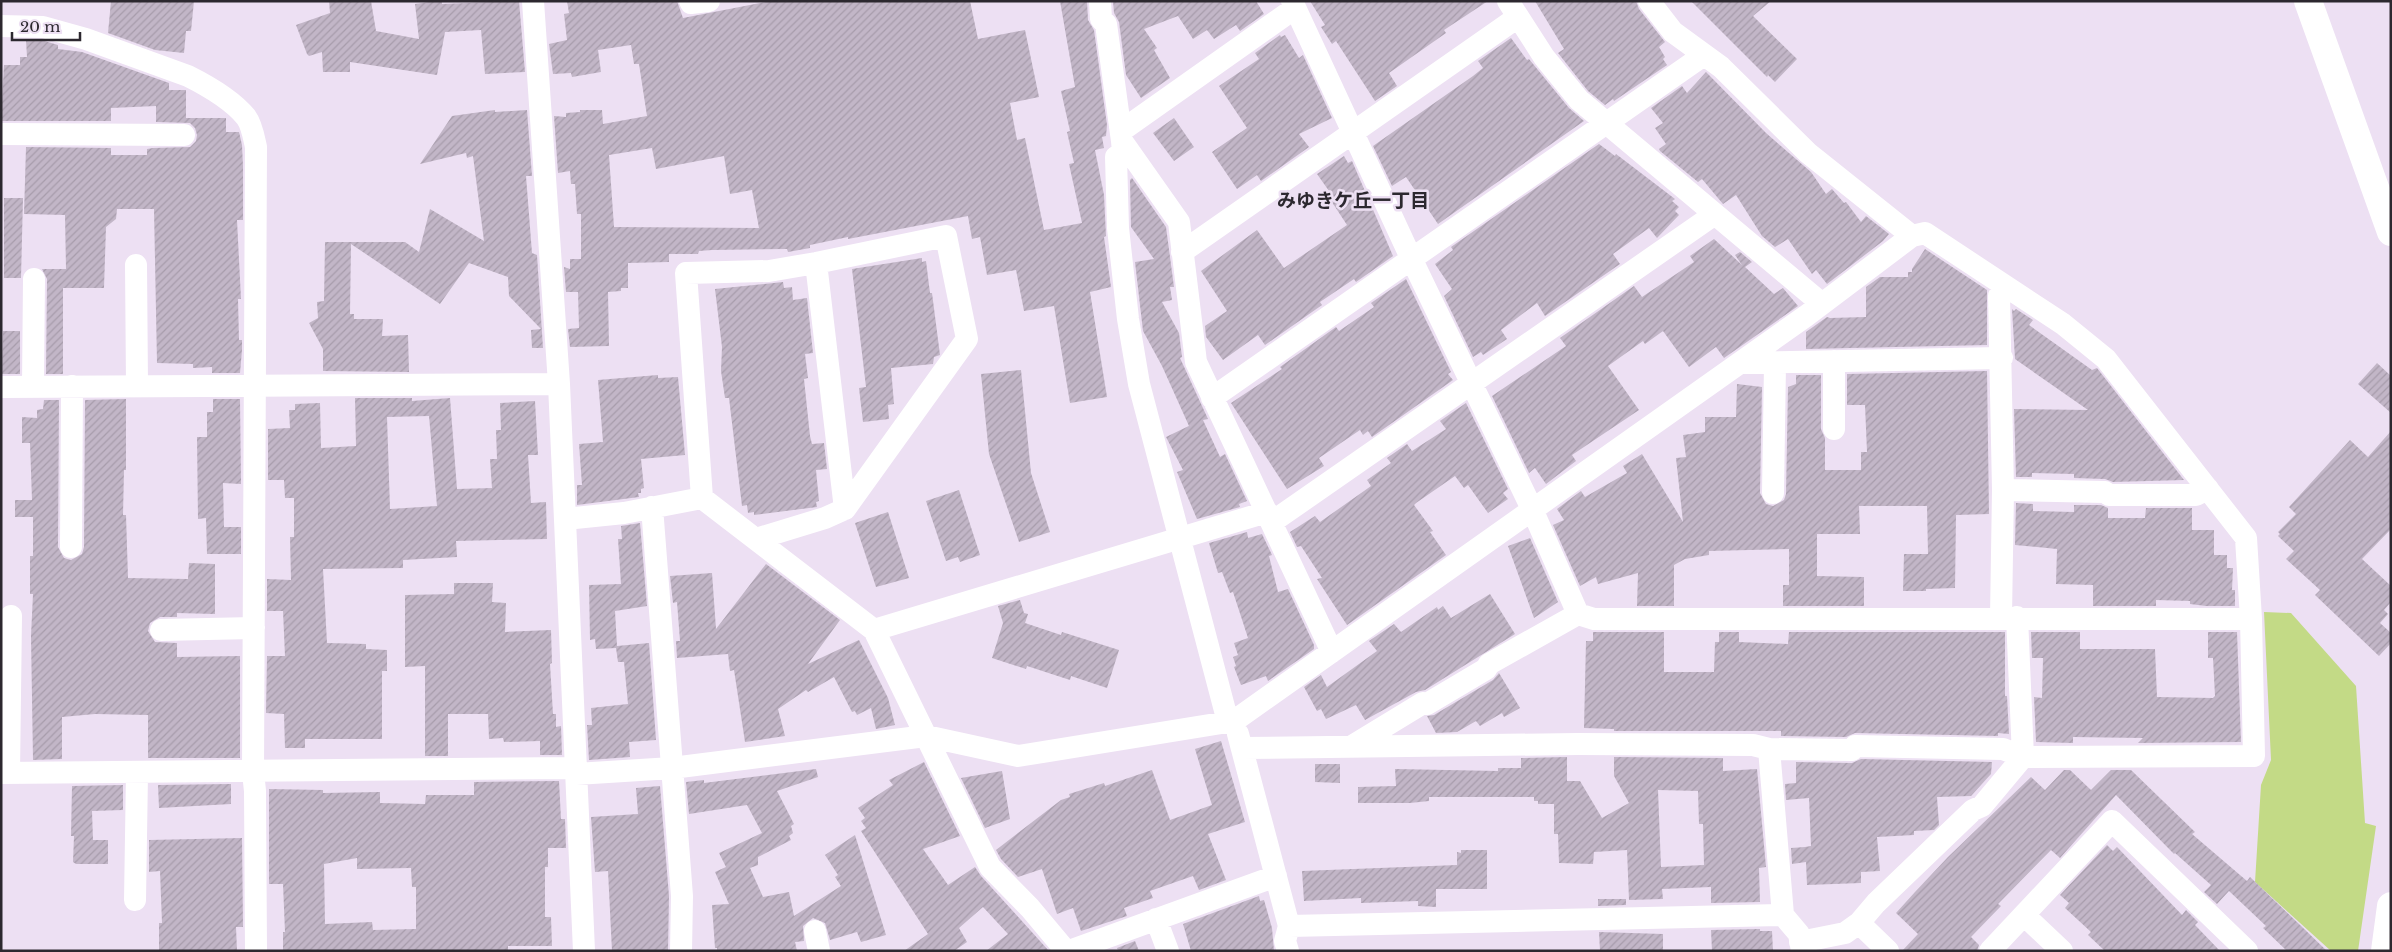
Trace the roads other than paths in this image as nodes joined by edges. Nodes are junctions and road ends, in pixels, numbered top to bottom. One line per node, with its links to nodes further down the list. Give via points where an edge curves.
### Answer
1 (533, 1): 30 (street)
2 (690, 1): 3 (street)
3 (709, 1)
4 (1100, 1): 15 (street)
5 (1649, 1): 10 (street, via 1673,32)
6 (2308, 1): 17 (street)
7 (1294, 5): 12 (street); 15 (street)
8 (1513, 9): 11 (street, via 1544,57 1579,100); 12 (street)
9 (1, 26): 35 (street, via 43,28 86,38 188,76 204,84 247,118 256,147)
10 (1704, 55): 11 (street); 18 (street, via 1721,67 1808,153)
11 (1606, 124): 16 (street); 20 (street)
12 (1353, 133): 19 (street); 20 (street)
13 (1, 134): 14 (street)
14 (184, 135)
15 (1122, 136): 19 (street, via 1179,222); 48 (street, via 1123,152 1116,157 1118,228 1128,319 1140,384)
16 (1715, 214): 25 (street); 31 (street)
17 (2391, 232)
18 (1912, 236): 24 (street, via 1925,233); 25 (street)
19 (1182, 252): 37 (street, via 1196,362)
20 (1412, 260): 31 (street); 37 (street)
21 (816, 264): 42 (street, via 769,271 686,273); 44 (street); 44 (street, via 946,236 967,339)
22 (136, 265): 32 (street)
23 (34, 279): 33 (street)
24 (2005, 286): 26 (street, via 1999,296); 39 (street, via 2063,324 2106,358)
25 (1821, 303): 28 (street)
26 (2002, 358): 27 (street); 40 (street)
27 (1834, 361): 29 (street, via 1779,361); 38 (street)
28 (1740, 363): 29 (street); 45 (street)
29 (1775, 364): 41 (street)
30 (559, 384): 35 (street); 47 (street)
31 (1472, 384): 45 (street); 46 (street)
32 (137, 385): 34 (street); 35 (street)
33 (33, 386): 34 (street); 36 (street)
34 (72, 386): 50 (street)
35 (253, 386): 55 (street)
36 (1, 387)
37 (1212, 398): 46 (street)
38 (1834, 429)
39 (2208, 489): 40 (street, via 2196,495 2109,496 2105,492); 54 (street, via 2246,538)
40 (2003, 490): 53 (street)
41 (1773, 493)
42 (702, 498): 43 (street); 49 (street)
43 (652, 507): 47 (street); 65 (street)
44 (845, 509): 49 (street)
45 (1532, 510): 51 (street); 58 (street)
46 (1270, 516): 48 (street); 58 (street)
47 (564, 519): 66 (street)
48 (1181, 536): 57 (street); 59 (street)
49 (756, 540): 57 (street)
50 (71, 547)
51 (1578, 614): 53 (street, via 1594,618 1926,620 1928,617); 61 (street)
52 (11, 616): 68 (street)
53 (2009, 617): 54 (street); 64 (street)
54 (2251, 619): 64 (street, via 2254,756)
55 (254, 628): 56 (street); 67 (street)
56 (161, 630)
57 (874, 630): 60 (street)
58 (1332, 652): 59 (street)
59 (1231, 722): 60 (street, via 1018,756); 62 (street)
60 (926, 736): 65 (street); 82 (street, via 990,867)
61 (1353, 745): 62 (street); 63 (street, via 1753,745)
62 (1242, 748): 70 (street)
63 (1769, 749): 64 (street, via 1852,750 1855,746 2003,749); 73 (street)
64 (2023, 757): 76 (street, via 1982,806 1973,810 1945,836)
65 (672, 768): 66 (street); 81 (street, via 682,896)
66 (576, 771): 67 (street); 80 (street)
67 (253, 772): 69 (street); 79 (street)
68 (5, 773): 69 (street)
69 (138, 773): 71 (street)
70 (1276, 876): 75 (street); 77 (street)
71 (135, 900)
72 (2391, 906): 89 (street)
73 (1782, 915): 77 (street); 78 (street, via 1798,934)
74 (2024, 915): 86 (street); 87 (street); 88 (street, via 2112,821)
75 (1156, 919): 82 (street); 83 (street)
76 (1859, 923): 78 (street, via 1845,933); 85 (street)
77 (1289, 926): 84 (street, via 1285,941)
78 (1801, 946)
79 (256, 951)
80 (584, 951)
81 (681, 951)
82 (1067, 951)
83 (1168, 951)
84 (1288, 951)
85 (1888, 951)
86 (1990, 951)
87 (2062, 951)
88 (2248, 951)
89 (2385, 951)

